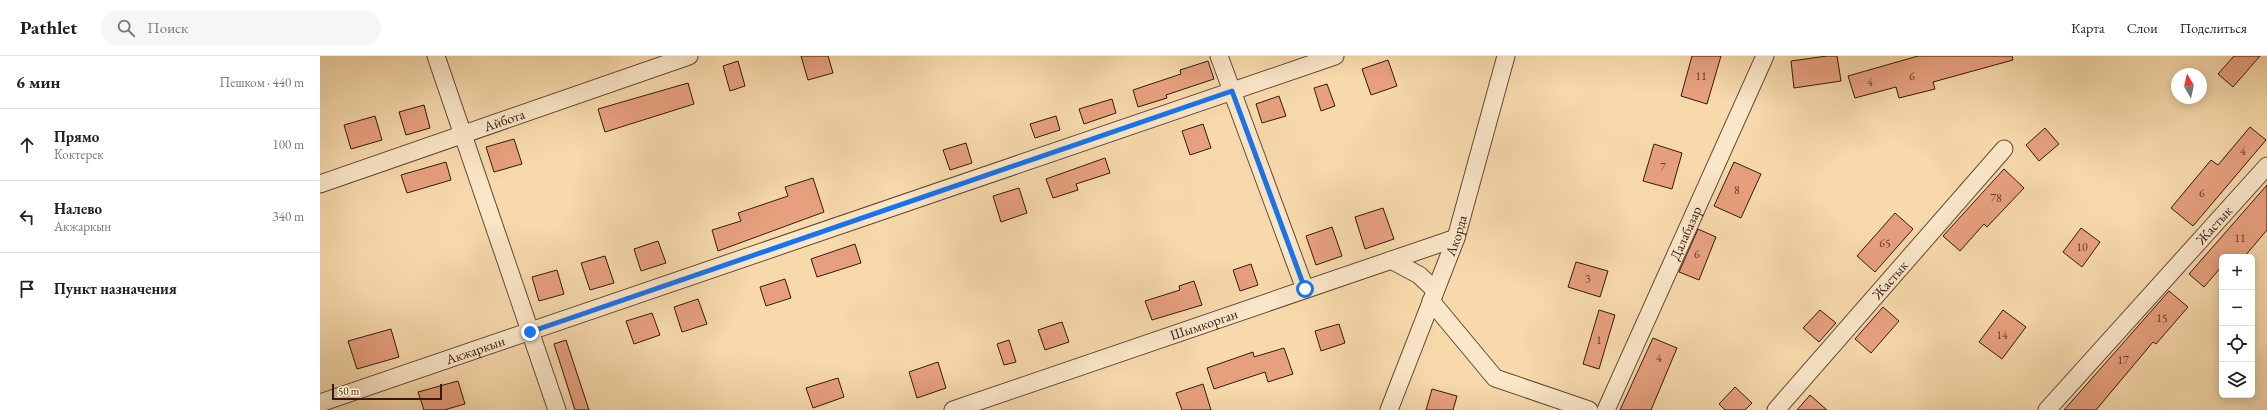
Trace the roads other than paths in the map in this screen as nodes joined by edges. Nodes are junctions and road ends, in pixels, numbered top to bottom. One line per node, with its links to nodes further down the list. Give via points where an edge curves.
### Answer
1 (436, 56): 8 (street)
2 (689, 56): 8 (street, Айбота)
3 (1219, 56): 7 (street)
4 (1335, 56): 7 (street, Акжаркын)
5 (1506, 56): 12 (street, Акорда)
6 (1765, 56): 22 (street, Далабазар)
7 (1232, 91): 14 (street); 16 (street, Акжаркын)
8 (463, 134): 11 (street, Айбота); 16 (street)
9 (2004, 149): 23 (street, Жастык)
10 (2267, 166): 24 (street, Жастык)
11 (320, 184)
12 (1456, 238): 13 (street, Шымкорган); 15 (street, Акорда)
13 (1391, 260): 14 (street, Шымкорган); 15 (street, via 1419,275)
14 (1305, 289): 19 (street, Шымкорган)
15 (1433, 296): 20 (street, Акорда); 21 (street, via 1495,378)
16 (530, 332): 17 (street, Акжаркын); 18 (street)
17 (320, 403)
18 (557, 410)
19 (953, 410)
20 (1389, 410)
21 (1589, 410)
22 (1606, 410)
23 (1776, 410)
24 (2047, 410)

